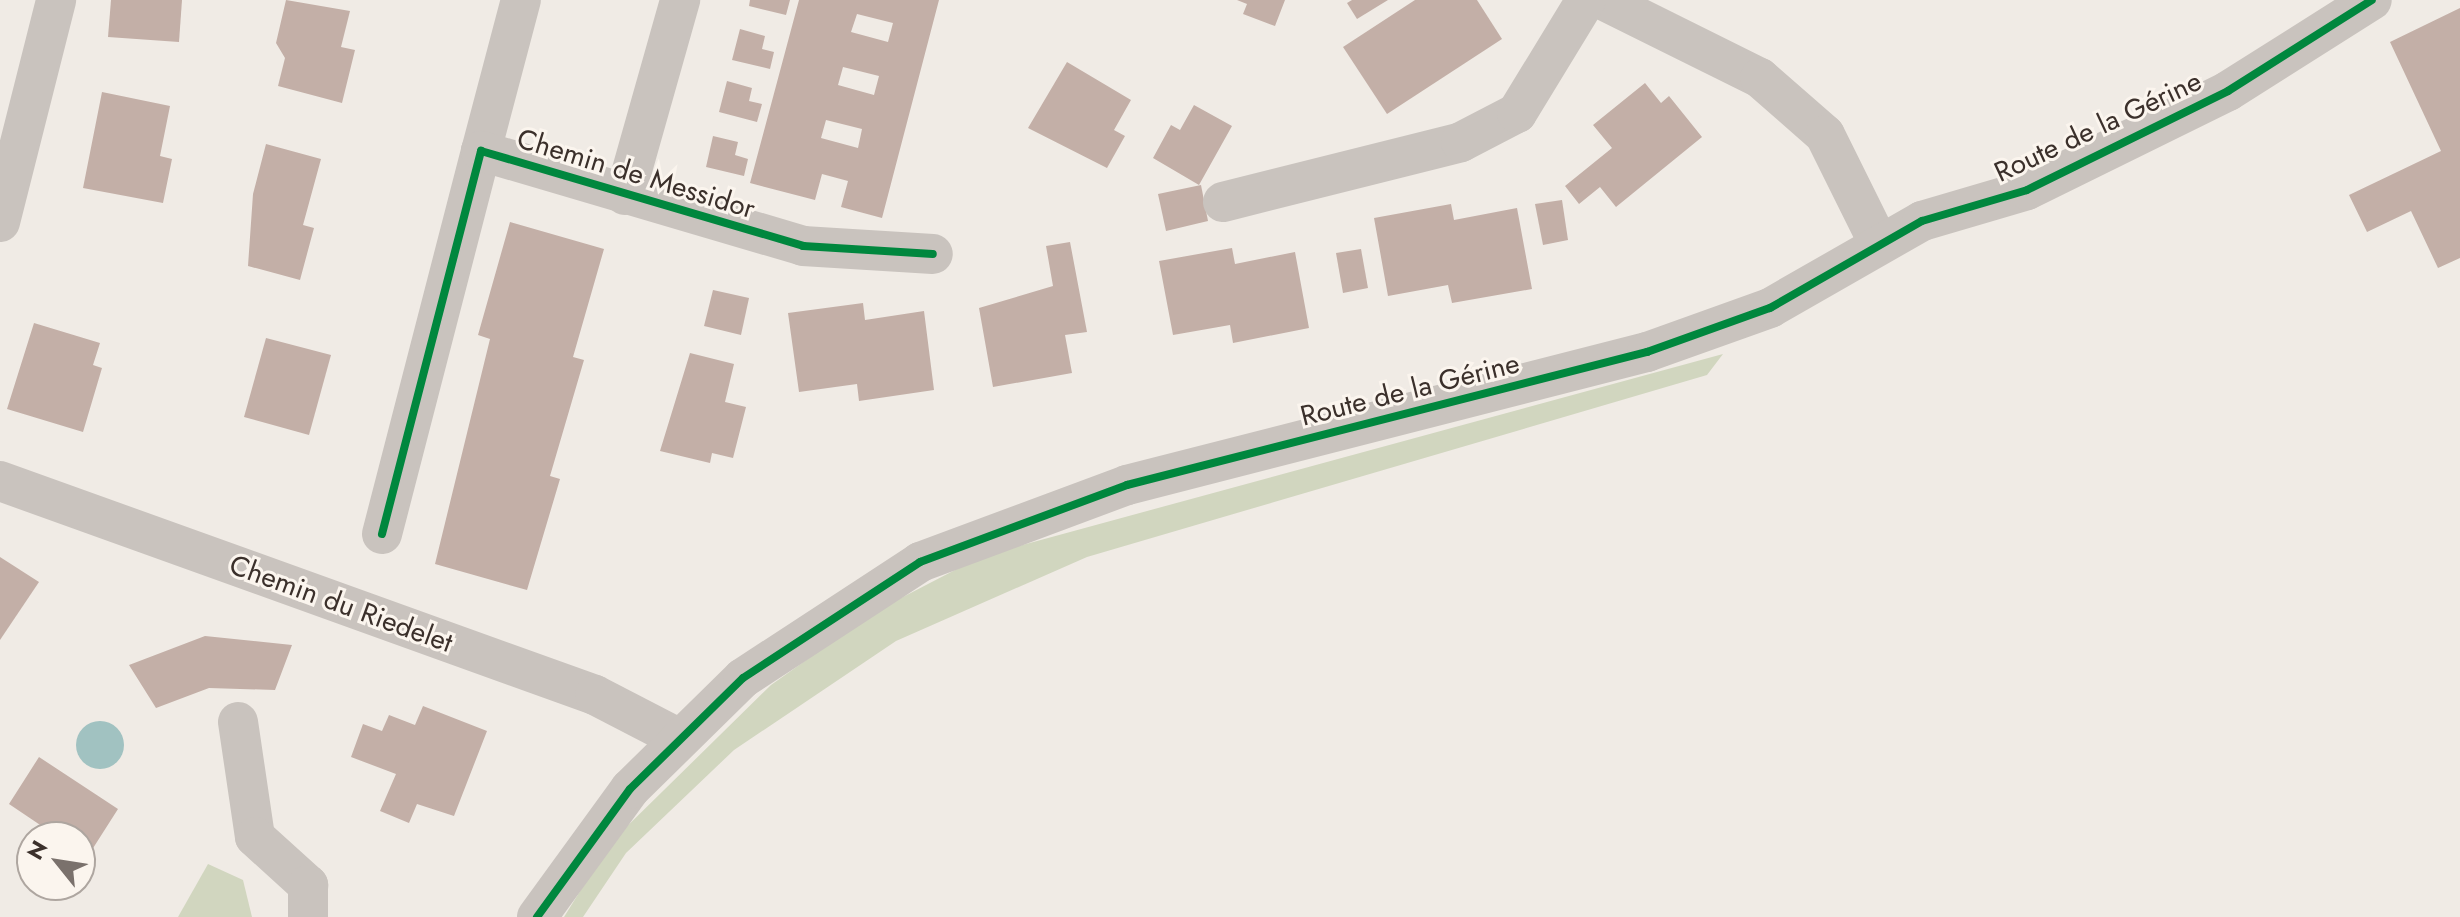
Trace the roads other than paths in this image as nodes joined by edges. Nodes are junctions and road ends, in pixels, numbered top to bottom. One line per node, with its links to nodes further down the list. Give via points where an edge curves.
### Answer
1 (56, 0): 10 (street)
2 (521, 0): 7 (street, Chemin de Messidor)
3 (680, 0): 8 (street, Chemin de Messidor)
4 (1586, 0): 9 (street, via 1517,113 1461,142)
5 (1603, 0): 11 (street, via 1760,78 1825,135)
6 (2372, 0): 11 (street, Route de la Gérine, via 2228,91 2027,190 1922,221)
7 (481, 151): 8 (street, Chemin de Messidor); 14 (street, Chemin de Messidor)
8 (625, 195): 12 (street, Chemin de Messidor, via 803,246)
9 (1223, 202)
10 (0, 222)
11 (1879, 244): 16 (street, Route de la Gérine, via 1770,308 1647,352 1127,485 982,533 828,616 743,678)
12 (933, 254)
13 (0, 481): 16 (street, Chemin du Riedelet, via 595,695)
14 (382, 534)
15 (238, 722): 17 (street, via 255,837 308,885)
16 (678, 738): 18 (street, Route de la Gérine, via 600,825)
17 (308, 917)
18 (537, 917)

